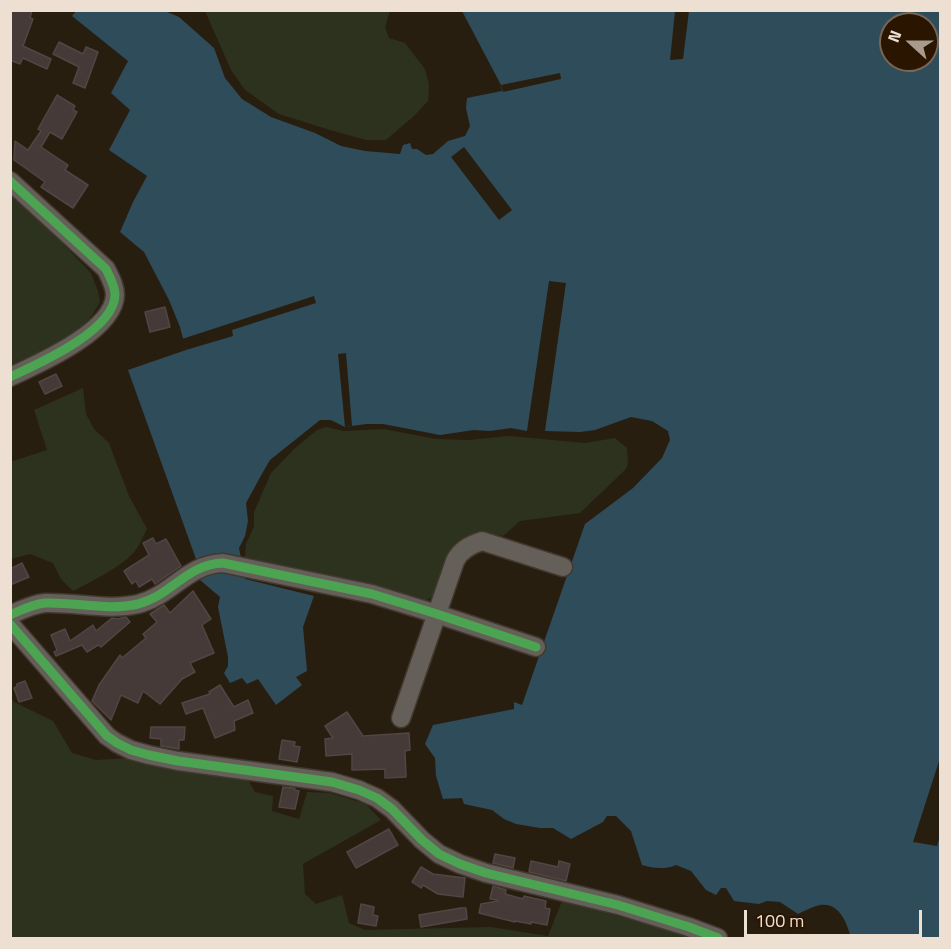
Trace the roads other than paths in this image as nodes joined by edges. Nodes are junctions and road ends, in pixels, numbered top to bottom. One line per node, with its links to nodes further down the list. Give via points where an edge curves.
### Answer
1 (10, 181): 2 (street, via 106,269 115,296 106,317 87,335)
2 (10, 377)
3 (563, 567): 4 (street, via 482,541 472,544 457,556)
4 (437, 614): 5 (street, via 372,594 217,563 194,570 167,590 136,604 43,603); 7 (street); 8 (street)
5 (10, 615)
6 (10, 624): 9 (street, via 107,736 131,750 178,761 332,782 359,790 392,808 422,840 460,864 618,905)
7 (536, 647)
8 (401, 718)
9 (718, 939)

